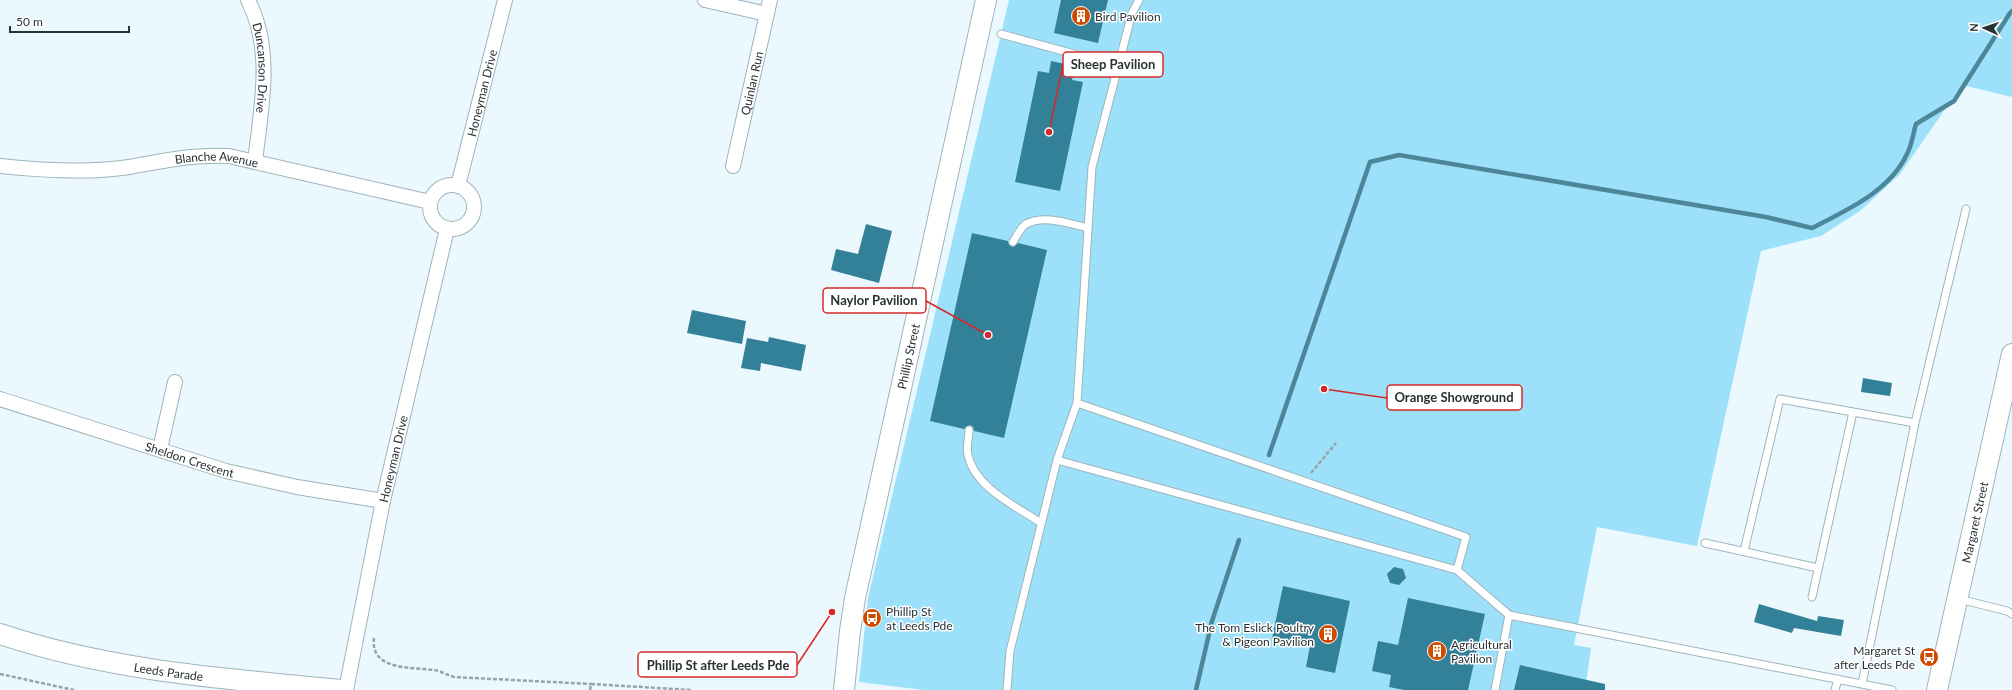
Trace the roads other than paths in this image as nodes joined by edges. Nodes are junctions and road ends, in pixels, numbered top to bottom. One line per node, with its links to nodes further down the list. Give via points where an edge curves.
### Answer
1 (248, 0): 10 (street, Duncanson Drive, via 262,41 264,76)
2 (505, 0): 13 (street, Honeyman Drive)
3 (704, 0): 7 (street)
4 (770, 0): 7 (street, Quinlan Run)
5 (986, 0): 44 (street, Phillip Street, via 855,598)
6 (1139, 0): 9 (lane, via 1132,13)
7 (767, 14): 12 (street, Quinlan Run)
8 (1001, 34): 9 (lane)
9 (1118, 66): 16 (lane, via 1092,167)
10 (255, 162): 11 (street, Blanche Avenue, via 229,156 204,155 128,167 31,169); 14 (street, Blanche Avenue)
11 (0, 166)
12 (733, 166)
13 (458, 186): 14 (street, via 440,188); 17 (street, via 467,191 472,200 472,216 462,227)
14 (430, 202): 17 (street, via 430,212 434,221)
15 (1966, 209): 25 (lane)
16 (1088, 228): 18 (lane, via 1040,220 1025,224); 23 (lane)
17 (447, 229): 29 (street, Honeyman Drive)
18 (1013, 242)
19 (2012, 354): 21 (street, Margaret Street)
20 (175, 382): 27 (street)
21 (2008, 396): 36 (street, Margaret Street)
22 (0, 399): 27 (street, Sheldon Crescent)
23 (1077, 403): 28 (lane); 34 (lane, via 1466,537)
24 (1853, 412): 25 (lane); 32 (lane, via 1780,399); 33 (lane)
25 (1915, 423): 41 (lane)
26 (969, 430): 30 (lane, via 968,454 978,476 998,494)
27 (160, 449): 29 (street, Sheldon Crescent, via 226,471 297,487)
28 (1057, 460): 30 (lane); 34 (lane)
29 (384, 501): 43 (street, Honeyman Drive)
30 (1042, 524): 45 (lane, via 1010,651)
31 (1705, 543): 32 (lane)
32 (1744, 551): 33 (lane)
33 (1818, 568): 35 (lane)
34 (1457, 570): 38 (lane)
35 (1812, 597)
36 (1956, 599): 37 (lane); 49 (street, Margaret Street)
37 (2012, 614)
38 (1509, 615): 40 (lane); 46 (lane)
39 (0, 634): 42 (street, Leeds Parade, via 100,660 169,672)
40 (1838, 679): 41 (lane); 47 (lane)
41 (1862, 684): 48 (lane)
42 (342, 690)
43 (346, 690)
44 (844, 690)
45 (1007, 690)
46 (1495, 690)
47 (1835, 690)
48 (1892, 690)
49 (1938, 690)

